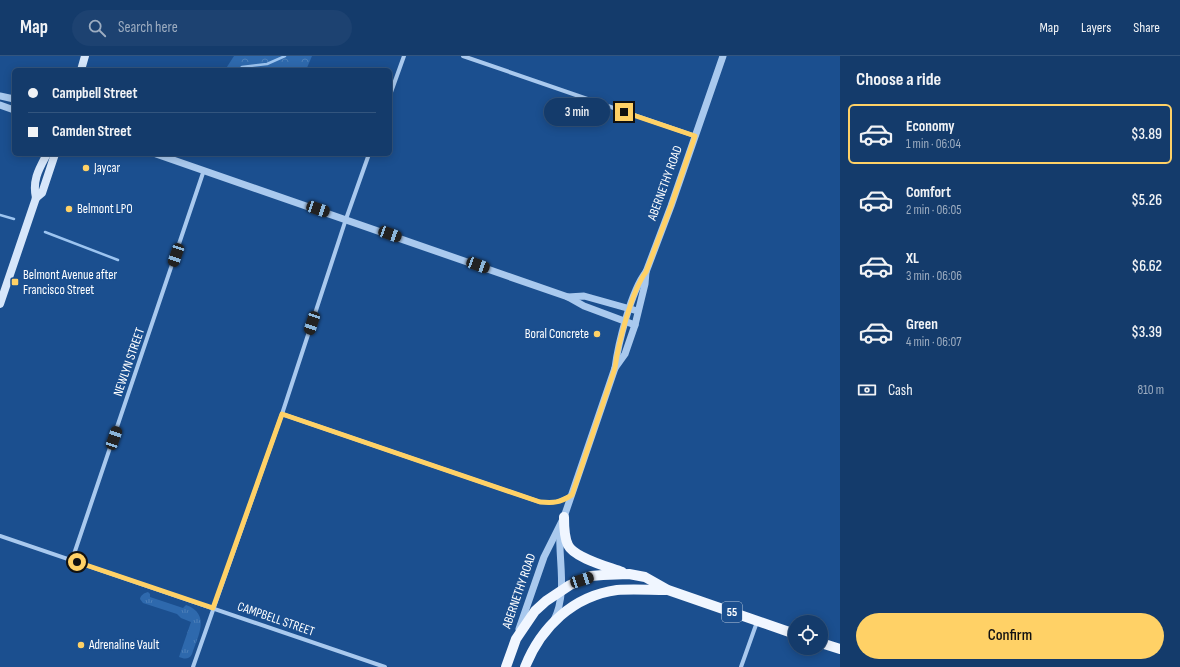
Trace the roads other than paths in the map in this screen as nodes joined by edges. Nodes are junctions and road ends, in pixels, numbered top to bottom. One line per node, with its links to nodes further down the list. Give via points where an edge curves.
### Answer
1 (404, 56): 7 (street)
2 (463, 56): 12 (street)
3 (722, 56): 12 (street, ABERNETHY ROAD)
4 (85, 57): 5 (main road); 6 (main road)
5 (78, 68)
6 (82, 68)
7 (392, 89)
8 (0, 96): 9 (street)
9 (12, 99)
10 (0, 105): 11 (street)
11 (12, 109)
12 (695, 136): 20 (street, ABERNETHY ROAD)
13 (46, 156): 18 (main road, via 34,188)
14 (54, 156): 18 (main road, via 42,193)
15 (162, 156): 17 (street)
16 (368, 156): 19 (street)
17 (204, 170): 19 (street); 32 (street, NEWLYN STREET)
18 (36, 198): 22 (main road)
19 (346, 219): 21 (street); 28 (street)
20 (646, 272): 23 (street, ABERNETHY ROAD, via 640,280); 24 (street, ABERNETHY ROAD)
21 (568, 296): 23 (street, via 584,296); 25 (street, via 584,306)
22 (0, 304)
23 (630, 308): 24 (street); 25 (street, ABERNETHY ROAD)
24 (638, 311): 26 (street, ABERNETHY ROAD)
25 (626, 322): 26 (street); 27 (street, ABERNETHY ROAD, via 617,351)
26 (635, 325): 27 (street, ABERNETHY ROAD, via 625,354)
27 (615, 368): 29 (street, ABERNETHY ROAD)
28 (282, 414): 29 (street, via 540,502 562,501); 36 (street)
29 (572, 495): 30 (street, ABERNETHY ROAD)
30 (562, 522): 33 (main road, via 571,550); 34 (street, ABERNETHY ROAD, via 559,544); 40 (street, ABERNETHY ROAD, via 544,558)
31 (0, 536): 32 (street, CAMPBELL STREET)
32 (72, 560): 36 (street, CAMPBELL STREET)
33 (629, 574): 34 (main road, 55, via 591,576); 35 (main road, 55, via 645,577)
34 (561, 590): 38 (street, ABERNETHY ROAD, via 561,601); 40 (main road, 55, via 535,611)
35 (668, 590): 37 (main road, 55); 38 (main road, 55, via 603,593 583,600)
36 (213, 608): 43 (street); 44 (street, CAMPBELL STREET)
37 (757, 621): 39 (main road, 55); 47 (street)
38 (552, 622): 46 (main road, ABERNETHY ROAD / 55, via 542,634)
39 (788, 632)
40 (516, 639): 45 (main road, ABERNETHY ROAD / 55)
41 (828, 645): 42 (main road)
42 (840, 649)
43 (193, 667)
44 (385, 667)
45 (506, 667)
46 (525, 667)
47 (741, 667)

